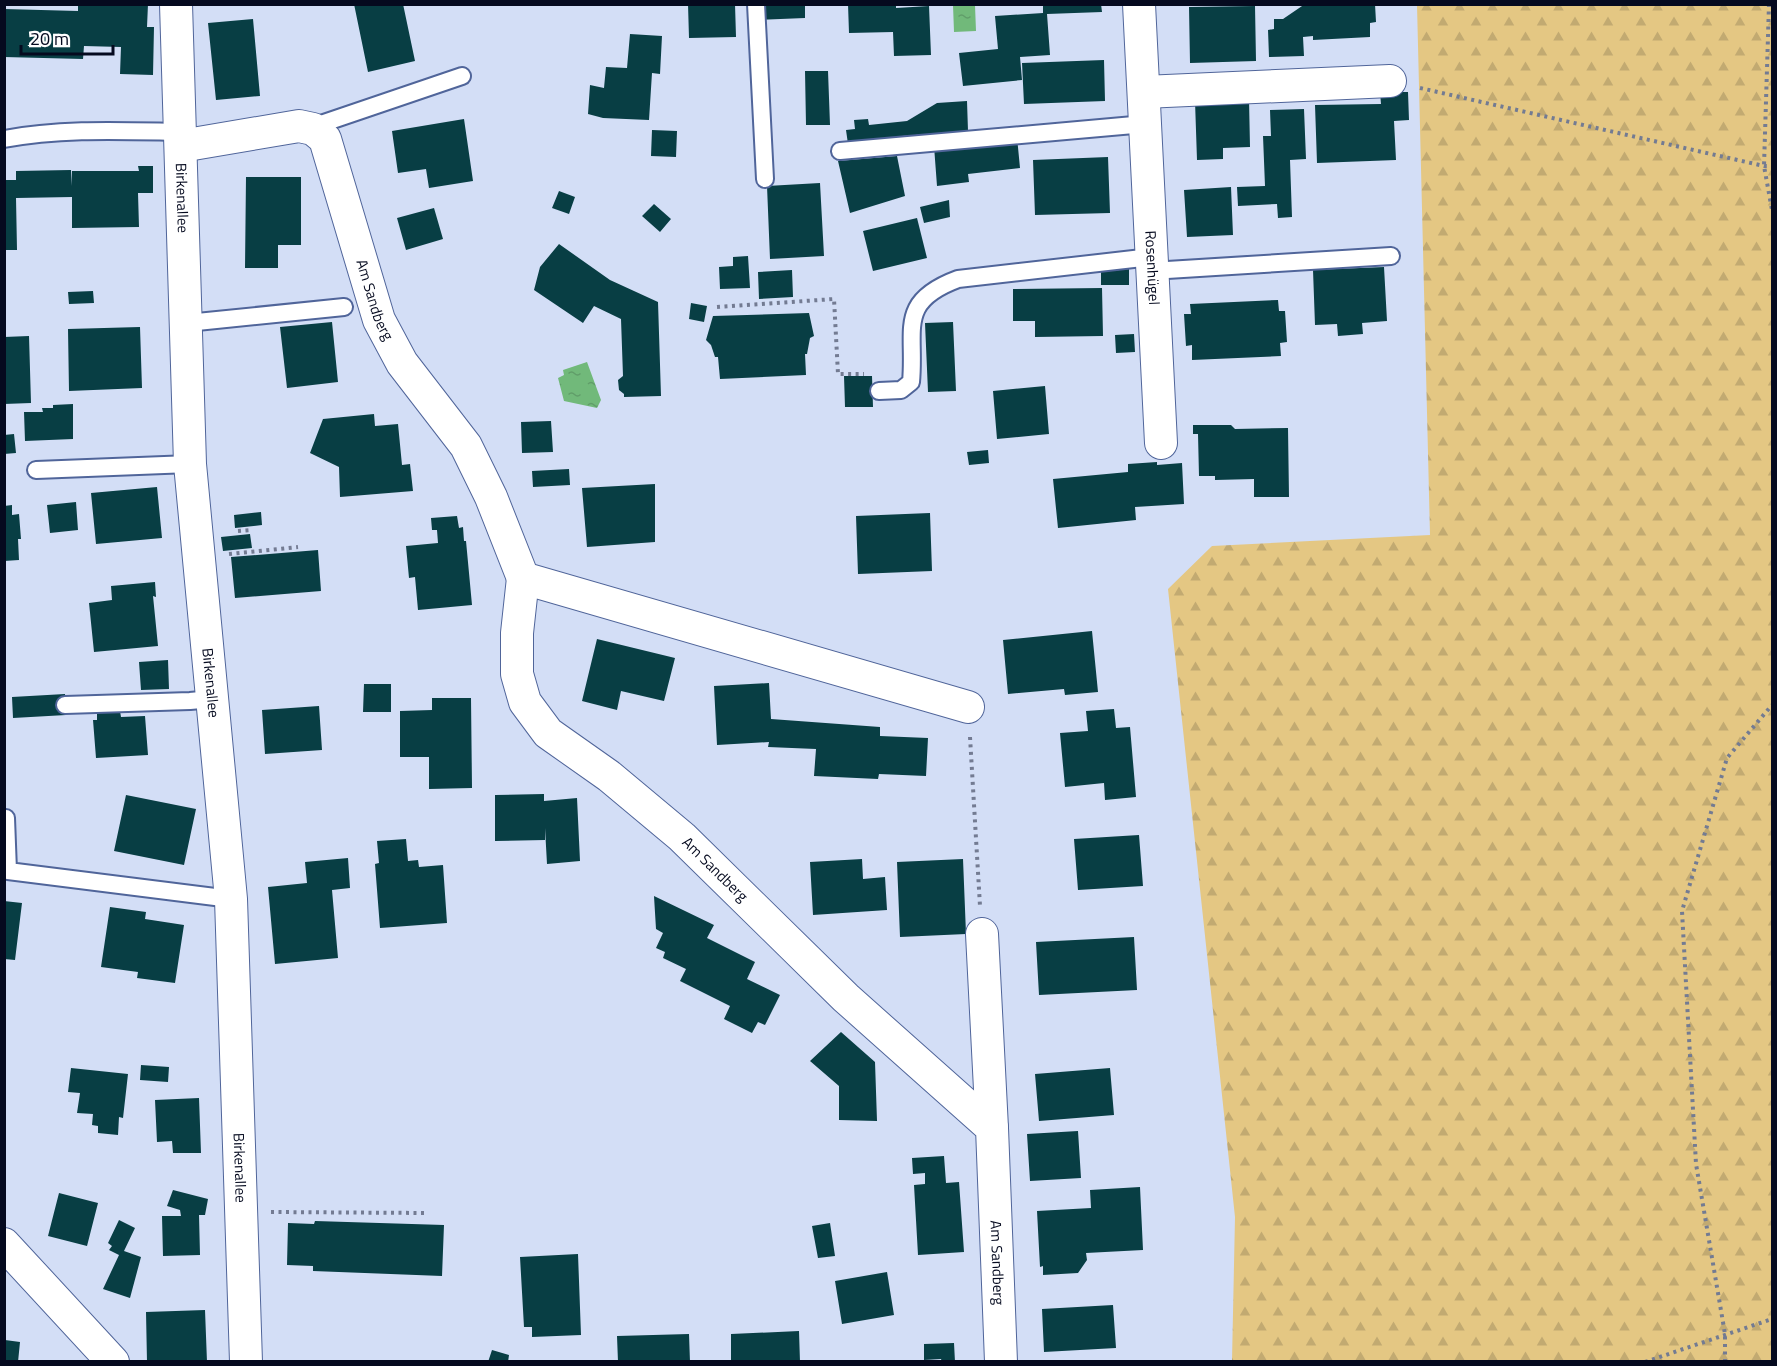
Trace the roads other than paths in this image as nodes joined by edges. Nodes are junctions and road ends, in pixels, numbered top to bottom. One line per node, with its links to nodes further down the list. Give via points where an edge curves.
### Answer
1 (176, 4): 10 (street, Birkenallee)
2 (756, 4): 12 (lane)
3 (1139, 4): 6 (street, Rosenhügel)
4 (462, 76): 8 (lane)
5 (1390, 81): 6 (street)
6 (1144, 92): 7 (street, Rosenhügel)
7 (1145, 123): 11 (lane); 14 (street, Rosenhügel)
8 (309, 128): 10 (street); 21 (street, Am Sandberg, via 325,139 379,320 402,363 466,446)
9 (4, 139): 10 (lane, via 77,132)
10 (181, 139): 16 (street, Birkenallee)
11 (840, 151)
12 (765, 179)
13 (1392, 256): 14 (lane)
14 (1151, 264): 17 (lane, via 958,279 942,285 913,314 911,382 901,390); 18 (street, Rosenhügel)
15 (344, 307): 16 (lane)
16 (187, 323): 19 (street, Birkenallee)
17 (879, 392)
18 (1161, 443)
19 (190, 464): 20 (lane); 22 (street, Birkenallee)
20 (36, 470)
21 (523, 578): 24 (street); 28 (street, Am Sandberg, via 517,674 525,702 548,733 609,776 682,837 846,998)
22 (212, 699): 23 (lane); 26 (street, Birkenallee)
23 (65, 705)
24 (968, 707)
25 (6, 818): 26 (lane, via 8,871)
26 (231, 899): 31 (street, Birkenallee)
27 (982, 934): 28 (street, Am Sandberg)
28 (992, 1128): 32 (street, Am Sandberg)
29 (4, 1244): 30 (street)
30 (113, 1362)
31 (246, 1362)
32 (1001, 1362)

